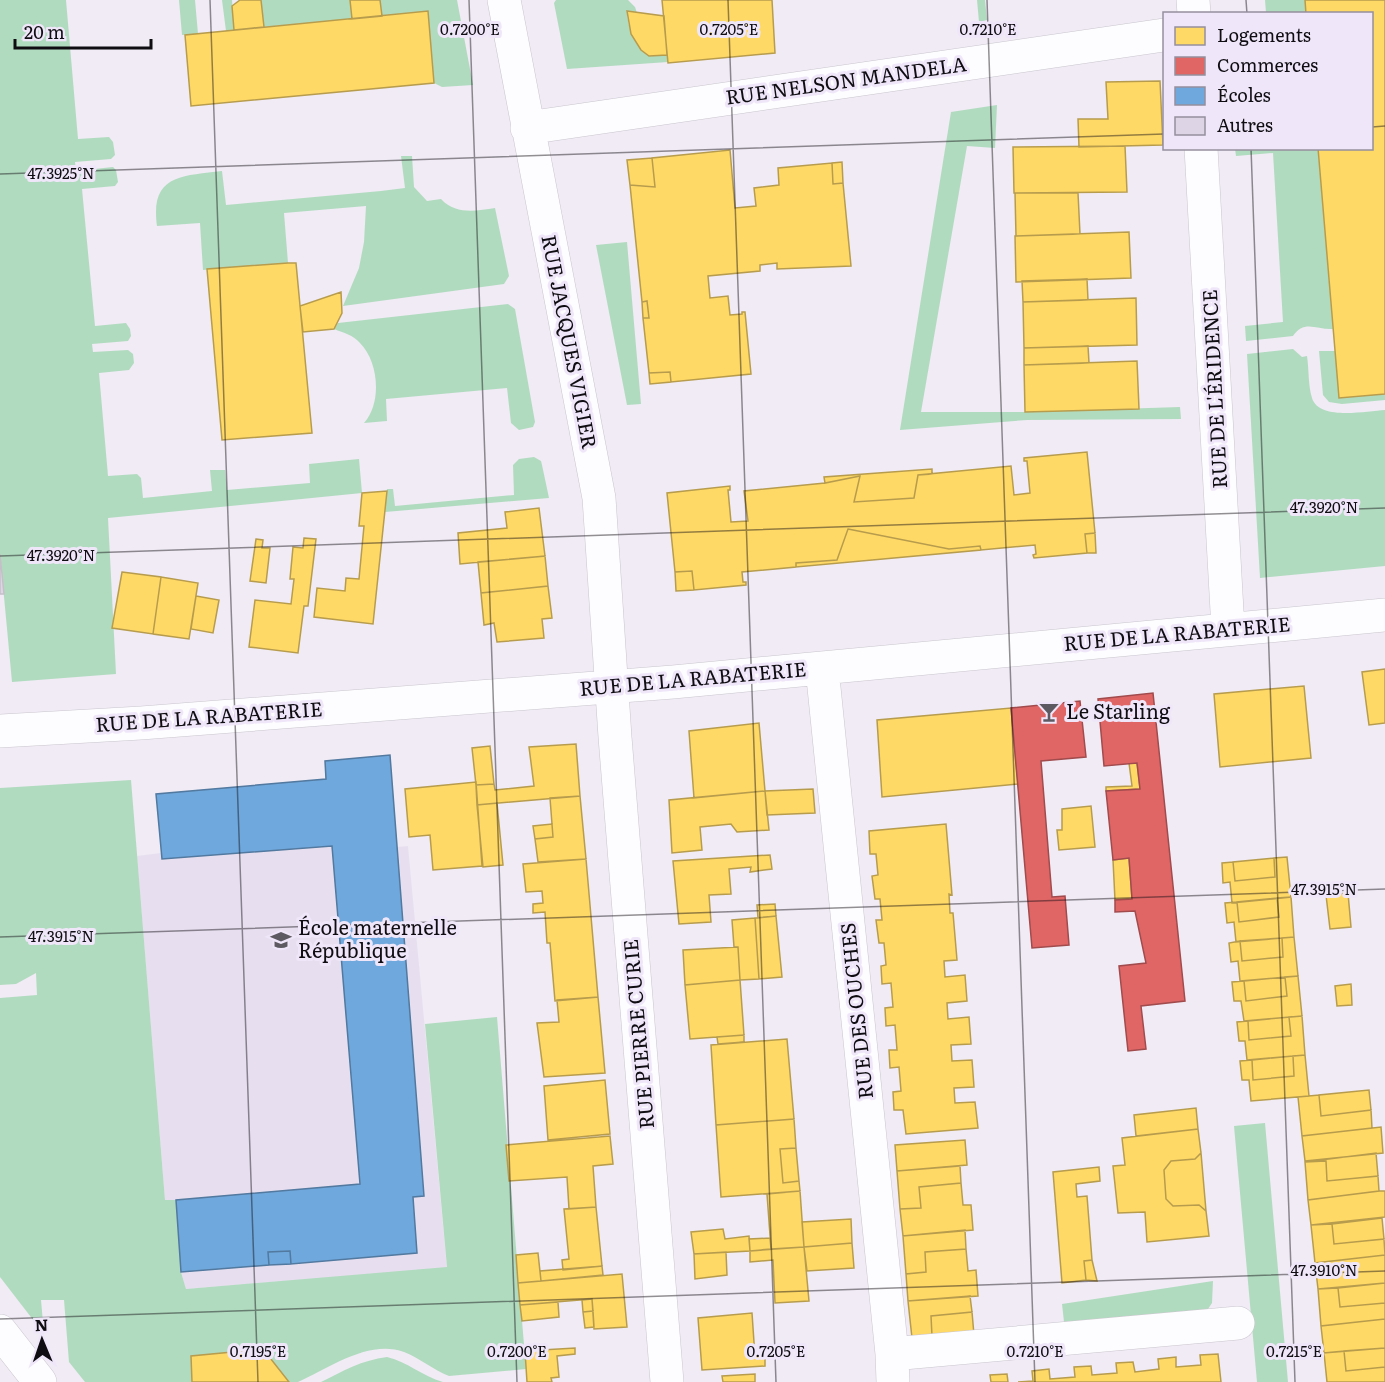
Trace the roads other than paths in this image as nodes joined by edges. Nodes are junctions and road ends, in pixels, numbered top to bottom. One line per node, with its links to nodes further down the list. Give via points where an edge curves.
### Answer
1 (504, 0): 3 (street, RUE JACQUES VIGIER)
2 (1163, 35): 3 (street, RUE NELSON MANDELA)
3 (527, 128): 8 (street, RUE JACQUES VIGIER, via 597,481)
4 (1201, 150): 6 (street, RUE DE L'ÉRIDENCE)
5 (1385, 615): 6 (street, RUE DE LA RABATERIE)
6 (1228, 629): 7 (street, RUE DE LA RABATERIE)
7 (822, 668): 8 (street, RUE DE LA RABATERIE); 12 (street, RUE DES OUCHES)
8 (612, 686): 9 (street, RUE DE LA RABATERIE); 14 (street, RUE PIERRE CURIE)
9 (0, 731)
10 (1238, 1323): 12 (street, RUE DES OUCHES)
11 (0, 1331): 13 (street)
12 (892, 1368)
13 (40, 1382)
14 (667, 1382)

